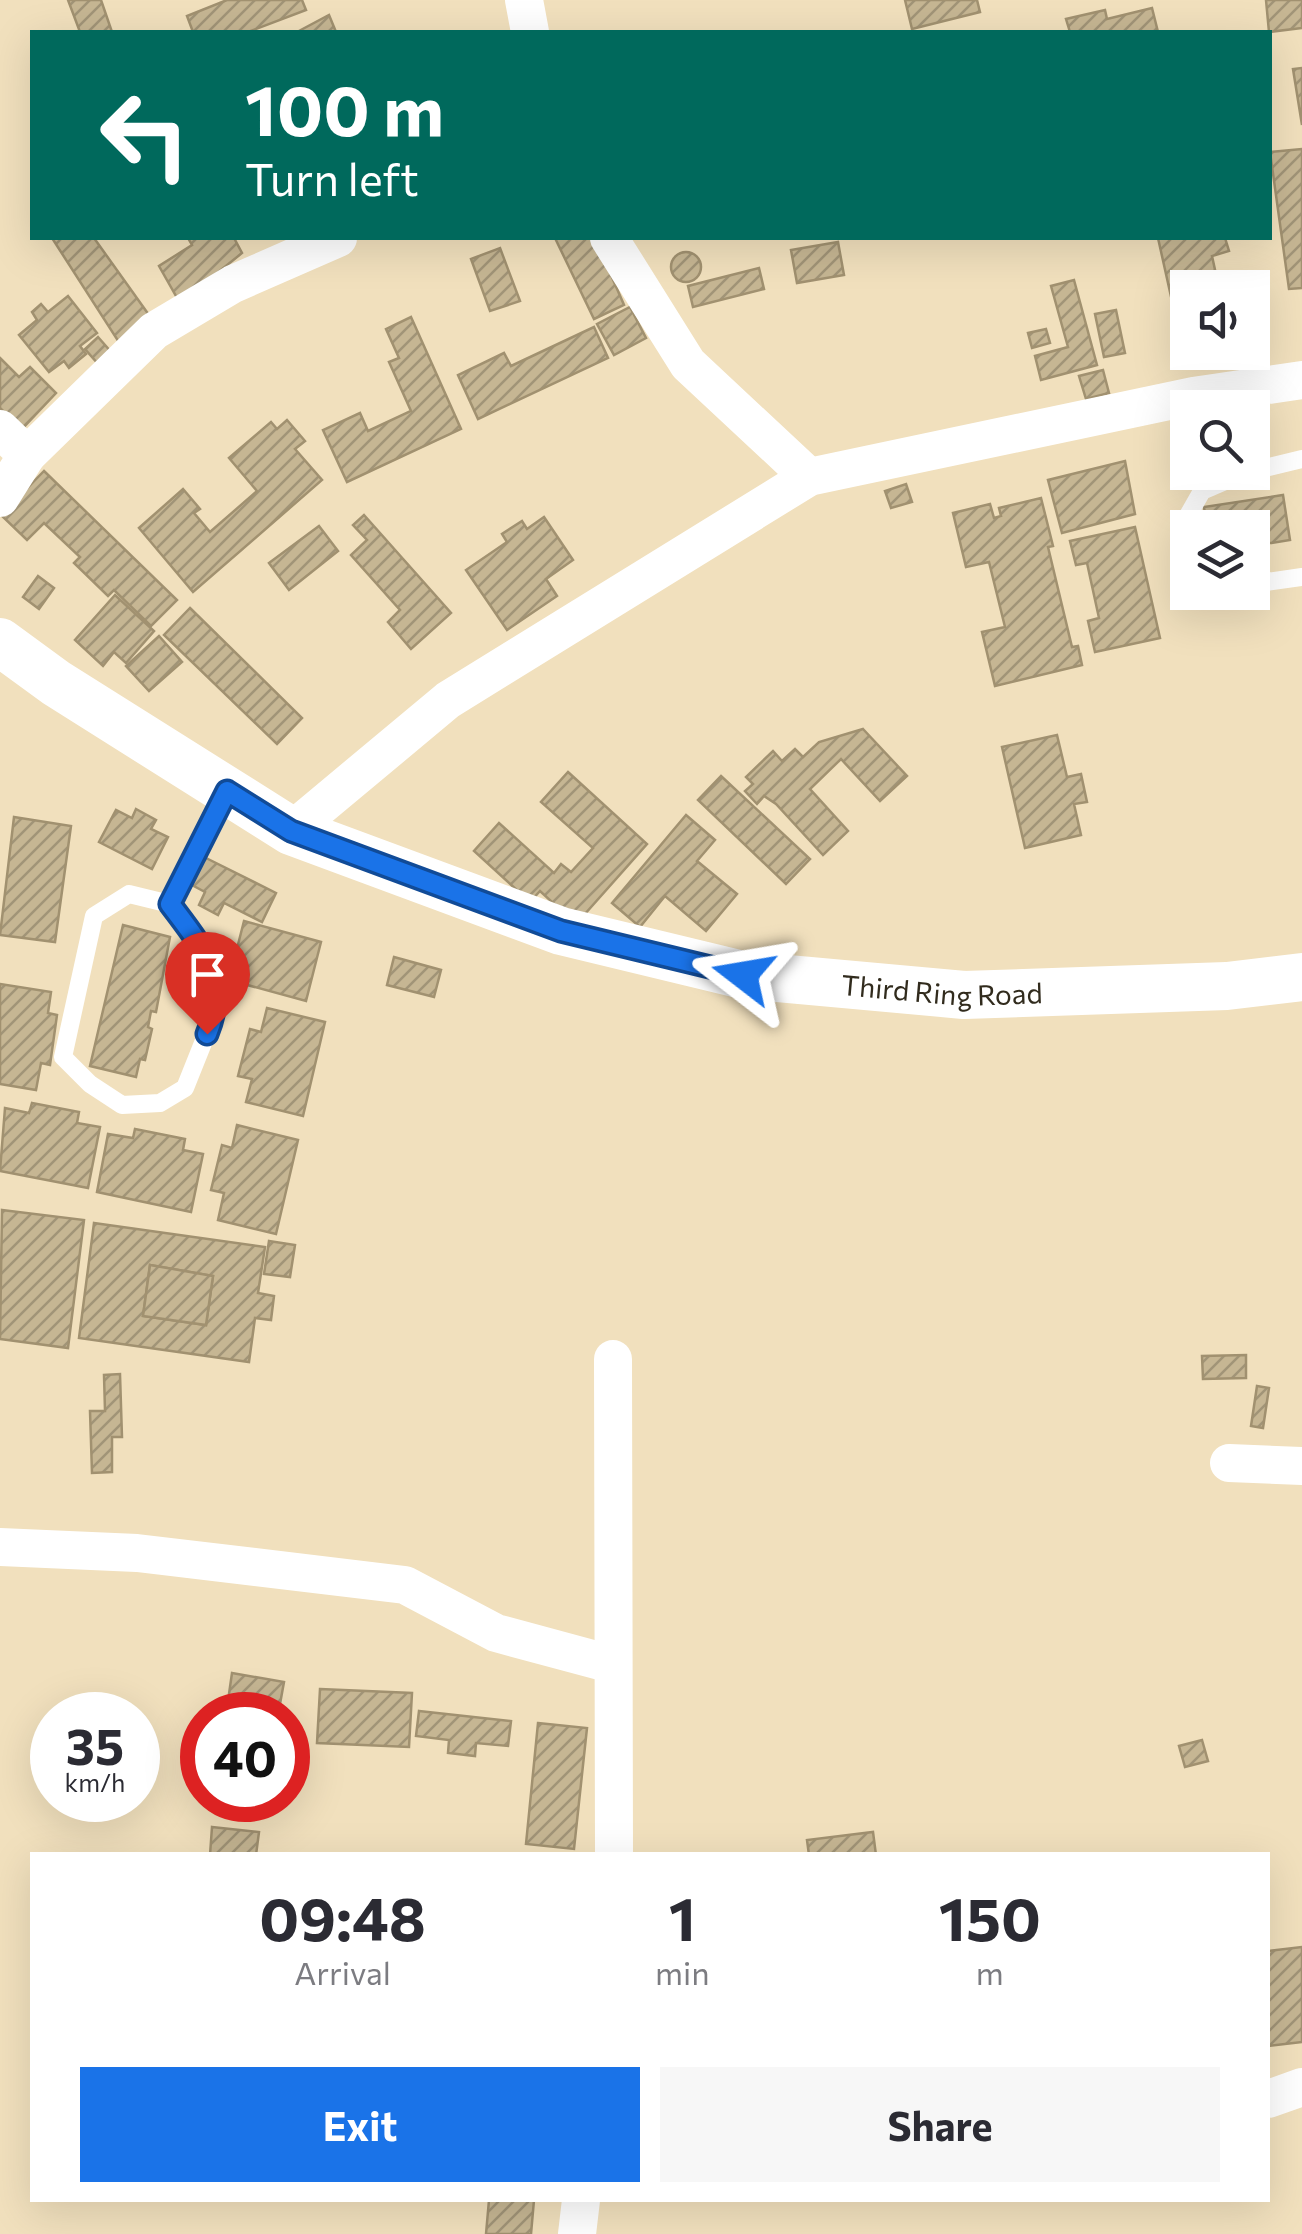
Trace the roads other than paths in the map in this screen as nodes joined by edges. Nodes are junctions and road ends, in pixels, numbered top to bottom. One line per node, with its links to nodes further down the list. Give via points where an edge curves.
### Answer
1 (524, 0): 2 (street)
2 (530, 30)
3 (333, 240): 6 (street, via 232,284 154,331)
4 (610, 240): 9 (street, via 688,364)
5 (1302, 380): 9 (street, via 1193,396)
6 (14, 442): 10 (street)
7 (1302, 459): 8 (lane)
8 (1270, 467)
9 (809, 477): 15 (street, via 448,700)
10 (0, 498)
11 (1302, 576): 12 (lane)
12 (1270, 581)
13 (0, 642): 14 (street, Third Ring Road)
14 (227, 791): 15 (street, Third Ring Road); 16 (lane)
15 (291, 831): 17 (street, Third Ring Road, via 561,931 743,975 964,995)
16 (170, 904): 16 (lane, via 210,958 218,1008 185,1088 160,1103 122,1105 63,1058 90,932 94,916 129,894)
17 (1302, 977)
18 (612, 1359): 22 (street)
19 (1229, 1463): 20 (street)
20 (1302, 1466)
21 (0, 1547): 22 (street, via 138,1554 405,1585 496,1633)
22 (612, 1664): 23 (street)
23 (614, 1852)
24 (1302, 2088): 25 (street)
25 (1270, 2098)
26 (581, 2202): 27 (street)
27 (577, 2234)

